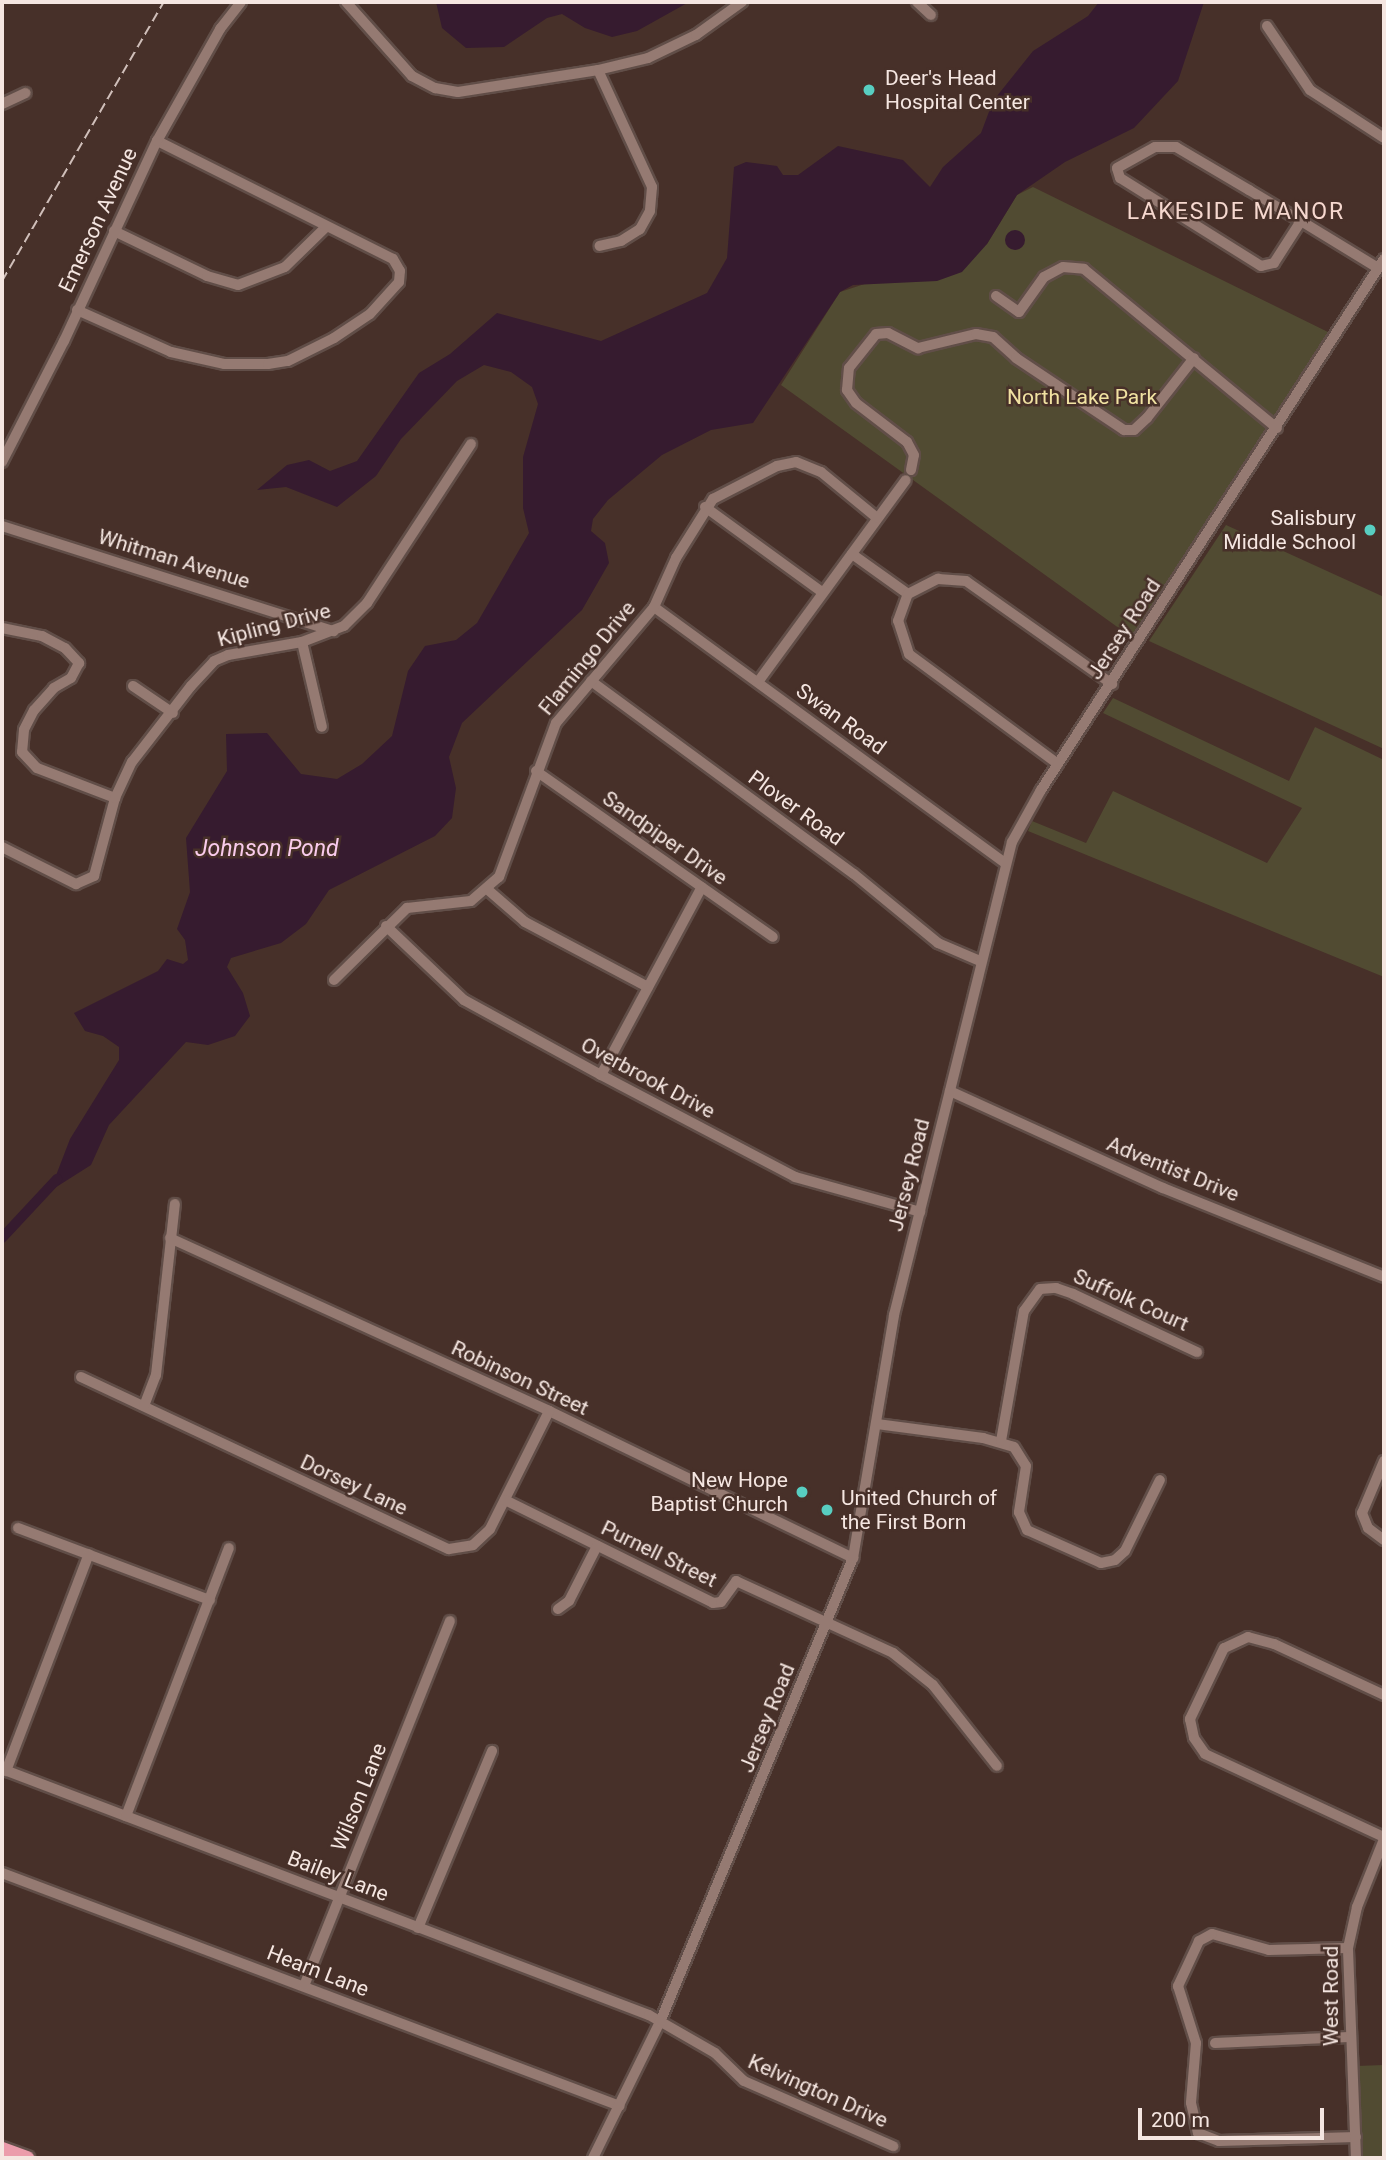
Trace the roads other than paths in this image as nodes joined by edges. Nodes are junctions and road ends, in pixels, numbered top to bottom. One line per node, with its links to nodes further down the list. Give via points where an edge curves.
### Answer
1 (241, 2): 11 (street, Emerson Avenue, via 220,29)
2 (346, 2): 7 (street, via 401,66 435,88 479,89)
3 (742, 2): 7 (street, via 672,47)
4 (918, 2): 5 (street)
5 (931, 15)
6 (1267, 26): 10 (street, via 1310,90)
7 (598, 70): 15 (street, via 652,187 650,211 640,229 621,241)
8 (26, 93): 9 (street)
9 (2, 104)
10 (1384, 138)
11 (157, 141): 13 (street); 14 (street, Emerson Avenue)
12 (1301, 221): 12 (street, via 1166,146 1139,154 1117,168 1117,174 1261,266 1270,266); 16 (street)
13 (326, 227): 14 (street, via 285,267 237,285 208,276); 18 (street, via 393,259 400,271 399,282 383,302 334,338 288,362 224,364 195,359)
14 (114, 230): 18 (street, Emerson Avenue)
15 (600, 246)
16 (1381, 264): 20 (street, Jersey Road)
17 (996, 296): 19 (street, via 1019,312 1044,277 1063,267 1084,269)
18 (77, 310): 22 (street, Emerson Avenue)
19 (1194, 358): 20 (street); 24 (street, via 1147,418 1134,430 1124,430 1016,358 993,337 976,334 918,348 888,332 876,334 849,368 847,390 856,403 907,442 914,455 908,475)
20 (1277, 428): 35 (street, Jersey Road)
21 (471, 444): 31 (street, Kipling Drive, via 367,603)
22 (2, 462)
23 (705, 507): 24 (street, Flamingo Drive, via 727,490 796,462 821,472); 27 (street); 29 (street, Flamingo Drive)
24 (877, 518): 26 (street)
25 (2, 526): 31 (street, Whitman Avenue)
26 (852, 554): 27 (street); 28 (street)
27 (822, 592): 34 (street)
28 (908, 594): 35 (street, via 938,579 967,581); 39 (street, via 898,621 909,654)
29 (654, 607): 33 (street, Flamingo Drive); 34 (street, Swan Road)
30 (2, 628): 41 (street, via 42,636 79,663 71,678 54,688 34,710 24,730 22,752 37,768)
31 (334, 631): 32 (street, Kipling Drive)
32 (302, 642): 37 (street, Kipling Drive, via 214,661); 38 (street)
33 (590, 681): 40 (street, Flamingo Drive, via 556,723); 48 (street, Plover Road, via 854,874 938,943)
34 (758, 682): 43 (street, Swan Road)
35 (1112, 684): 39 (street, Jersey Road)
36 (133, 685): 37 (street)
37 (173, 713): 41 (street, Kipling Drive, via 132,762)
38 (322, 727)
39 (1058, 764): 43 (street, Jersey Road, via 1020,826)
40 (536, 771): 44 (street, Sandpiper Drive); 45 (street, Flamingo Drive, via 505,869)
41 (115, 798): 42 (street, Kipling Drive, via 99,869 82,882 76,884)
42 (2, 847)
43 (1006, 863): 48 (street, Jersey Road)
44 (702, 887): 47 (street, Sandpiper Drive); 50 (street)
45 (487, 889): 46 (street, Flamingo Drive, via 461,904 407,908); 50 (street, via 525,922)
46 (386, 926): 49 (street, Flamingo Drive); 51 (street, Overbrook Drive, via 464,1000)
47 (773, 937)
48 (981, 961): 52 (street, Jersey Road)
49 (334, 979)
50 (648, 987): 51 (street)
51 (601, 1075): 54 (street, Overbrook Drive, via 795,1178)
52 (950, 1091): 54 (street, Jersey Road); 56 (street, Adventist Drive, via 1139,1178)
53 (175, 1204): 55 (street)
54 (920, 1212): 61 (street, Jersey Road, via 894,1315)
55 (170, 1238): 59 (street, via 156,1375); 60 (street, Robinson Street)
56 (1384, 1277)
57 (1197, 1352): 62 (street, Suffolk Court, via 1073,1294 1040,1289 1024,1311)
58 (81, 1377): 59 (street, Dorsey Lane)
59 (144, 1406): 65 (street, Dorsey Lane, via 442,1547 465,1548 479,1541)
60 (549, 1411): 65 (street, Dorsey Lane); 71 (street, Robinson Street)
61 (877, 1424): 62 (street); 71 (street, Jersey Road)
62 (1001, 1441): 64 (street, via 1018,1451 1024,1461 1019,1512 1027,1530 1101,1563 1115,1560 1125,1551)
63 (1384, 1461): 67 (street, via 1362,1513 1368,1528)
64 (1160, 1480)
65 (505, 1500): 68 (street, Purnell Street)
66 (18, 1528): 70 (street)
67 (1384, 1540)
68 (597, 1546): 73 (street, via 569,1601); 75 (street, Purnell Street, via 713,1603 721,1602 736,1581)
69 (229, 1548): 72 (street)
70 (89, 1554): 72 (street); 79 (street)
71 (853, 1558): 75 (street, Jersey Road)
72 (210, 1601): 80 (street)
73 (558, 1609)
74 (450, 1621): 83 (street, Wilson Lane)
75 (827, 1625): 78 (street, via 915,1667); 87 (street, Jersey Road)
76 (1384, 1695): 81 (street, via 1274,1644 1248,1637 1224,1648 1190,1719 1194,1738 1205,1754)
77 (492, 1751): 84 (street)
78 (997, 1766)
79 (4, 1770): 80 (street, Bailey Lane)
80 (126, 1816): 83 (street, Bailey Lane)
81 (1384, 1838): 85 (street, West Road, via 1357,1907)
82 (3, 1876): 86 (street, Hearn Lane)
83 (340, 1897): 84 (street, Bailey Lane); 86 (street, Wilson Lane)
84 (418, 1928): 87 (street, Bailey Lane)
85 (1348, 1948): 88 (street, West Road); 91 (street, via 1269,1950 1212,1934 1199,1941 1182,1970 1179,1991 1196,2043 1191,2103 1198,2133 1219,2141)
86 (304, 1986): 90 (street, Hearn Lane)
87 (660, 2022): 90 (street, Jersey Road); 92 (street, Kelvington Drive, via 715,2053 744,2081)
88 (1349, 2037): 89 (street); 91 (street, West Road)
89 (1215, 2043)
90 (620, 2106): 95 (street, Jersey Road)
91 (1356, 2137): 96 (street, West Road)
92 (893, 2146)
93 (2, 2149): 94 (highway)
94 (27, 2158)
95 (593, 2158)
96 (1356, 2158)

